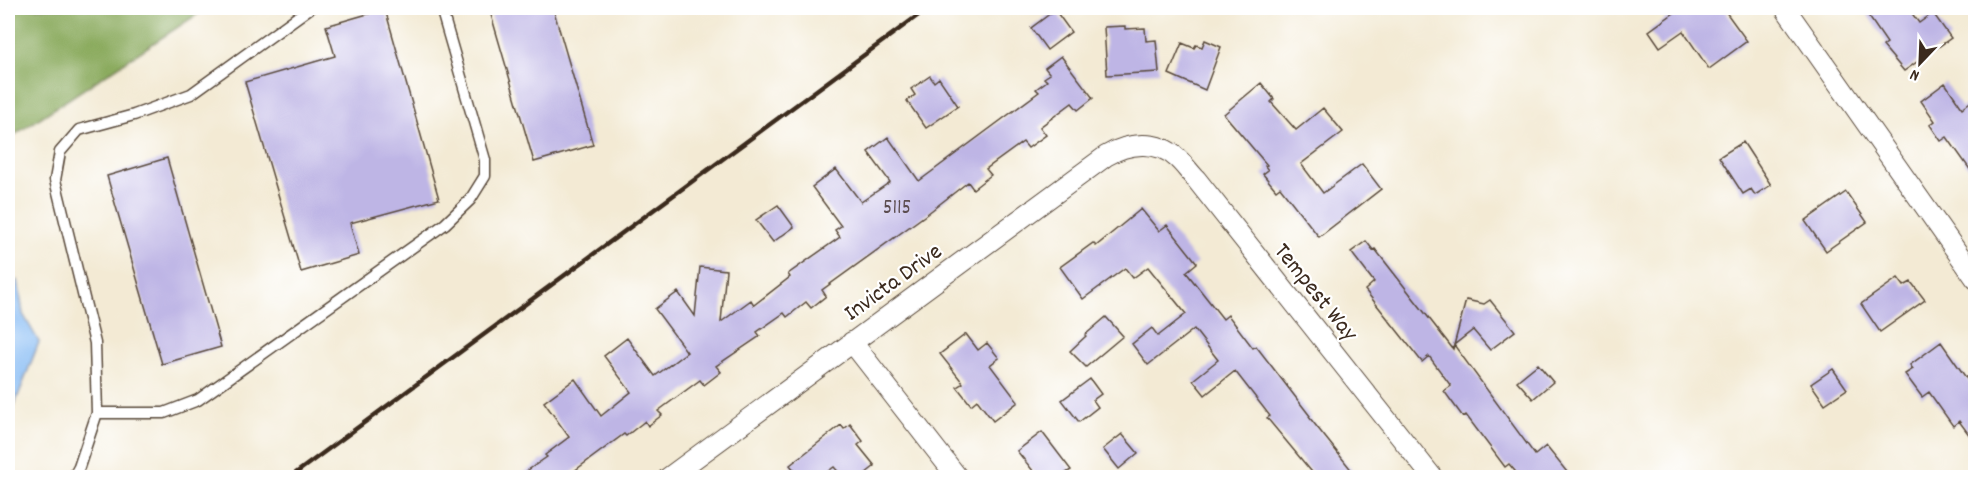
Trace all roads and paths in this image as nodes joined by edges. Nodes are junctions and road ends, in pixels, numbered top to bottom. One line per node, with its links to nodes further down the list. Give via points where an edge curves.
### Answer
1 (310, 8): 7 (lane, via 191,94 79,130 60,152 55,180 95,343)
2 (441, 8): 7 (lane, via 485,160 485,176 470,200 445,224 198,400 164,413)
3 (1785, 8): 5 (street)
4 (1154, 146): 6 (street, Invicta Drive, via 1125,147 1106,156); 11 (street, Tempest Way, via 1176,157 1196,179)
5 (1976, 279)
6 (852, 342): 9 (street, Invicta Drive); 10 (street)
7 (97, 413): 8 (lane)
8 (73, 477)
9 (668, 477)
10 (958, 477)
11 (1433, 477)

